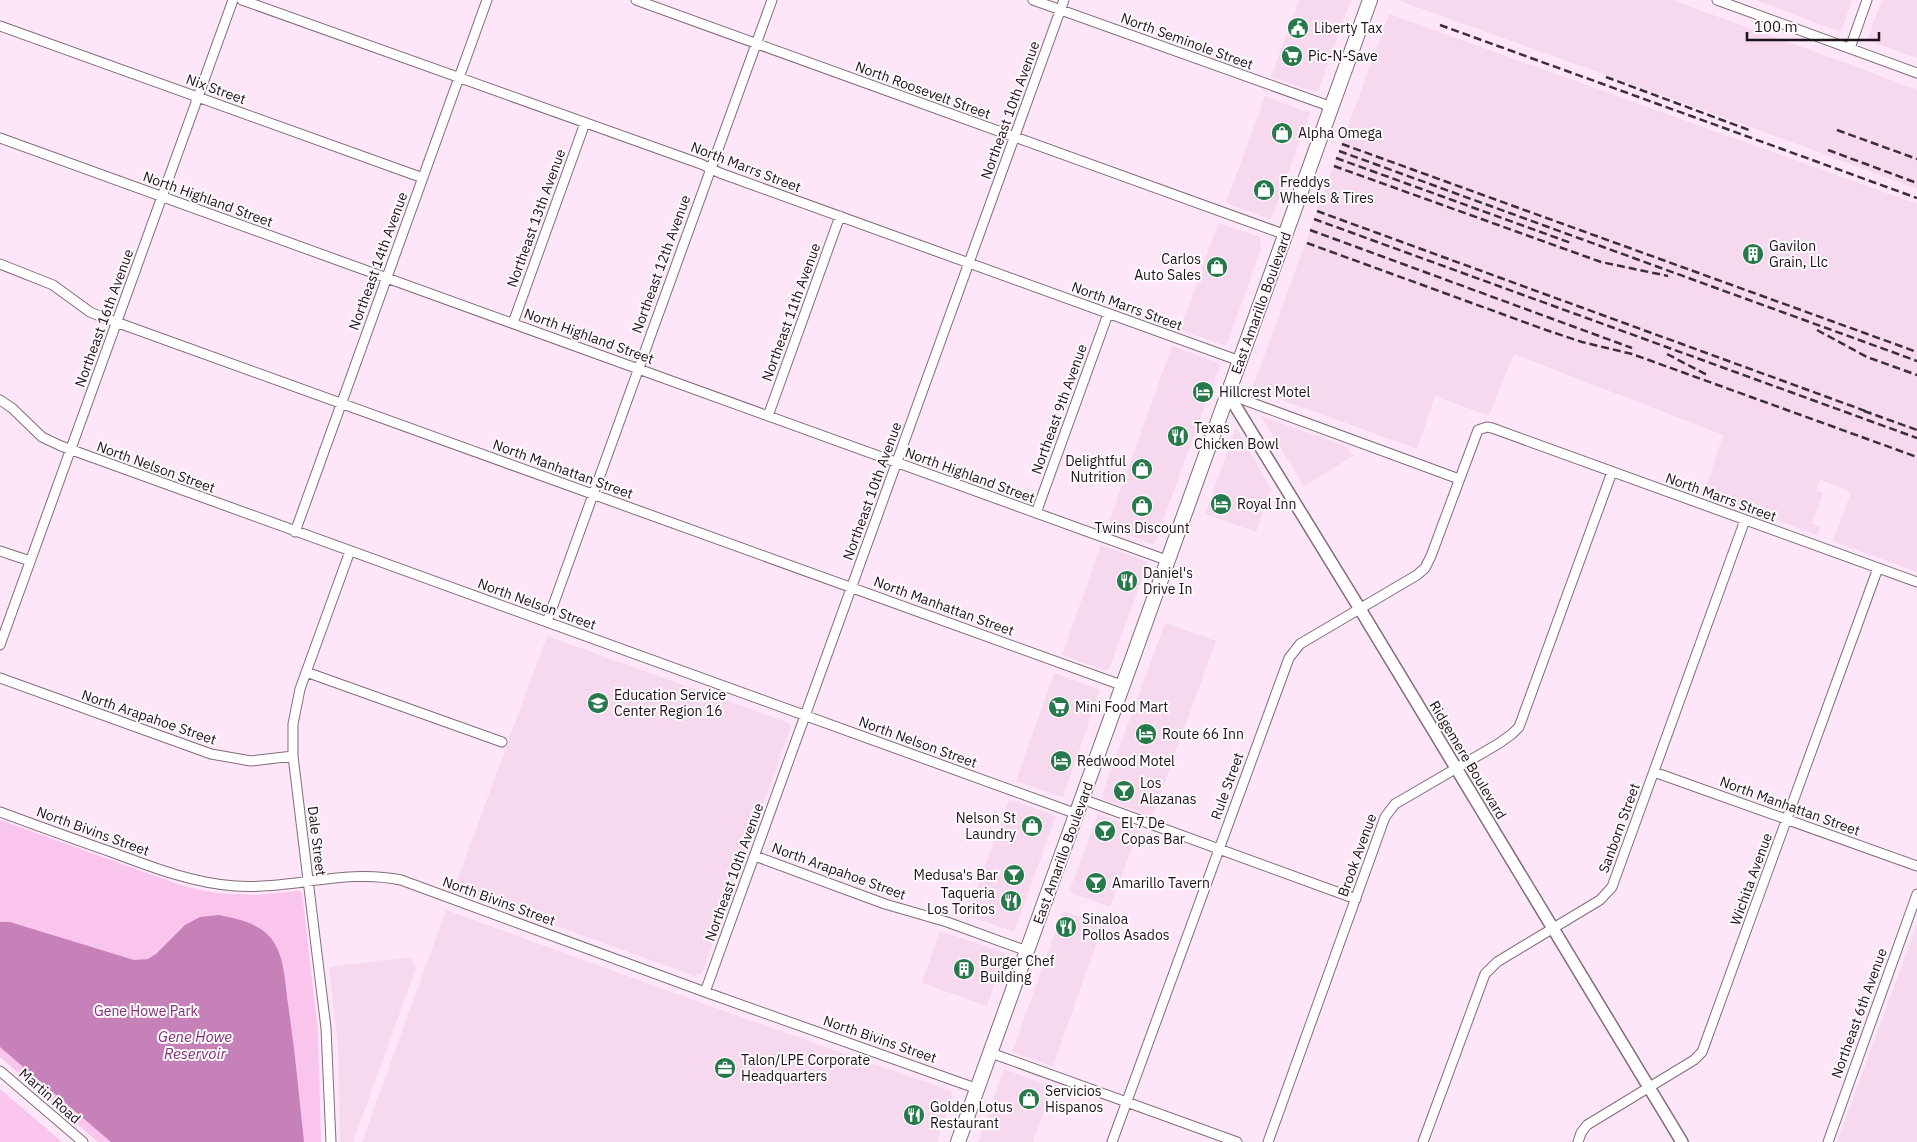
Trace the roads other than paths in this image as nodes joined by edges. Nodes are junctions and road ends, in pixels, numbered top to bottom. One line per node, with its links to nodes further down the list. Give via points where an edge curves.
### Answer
1 (233, 0): 17 (street, Northeast 16th Avenue)
2 (242, 0): 16 (street, North Marrs Street)
3 (487, 0): 16 (street, Northeast 14th Avenue)
4 (636, 0): 13 (street, North Roosevelt Street)
5 (772, 0): 13 (street, Northeast 12th Avenue)
6 (1033, 0): 11 (street, North Seminole Street)
7 (1064, 0): 11 (street, Northeast 10th Avenue)
8 (1370, 0): 18 (highway, East Amarillo Boulevard)
9 (1717, 0): 14 (street)
10 (1867, 0): 14 (street)
11 (1060, 10): 18 (street, North Seminole Street); 21 (street, Northeast 10th Avenue)
12 (0, 26): 17 (street, Nix Street)
13 (756, 44): 21 (street, North Roosevelt Street); 22 (street, Northeast 12th Avenue)
14 (1850, 48): 15 (street)
15 (1917, 73)
16 (458, 78): 19 (street, North Marrs Street); 23 (street, Northeast 14th Avenue)
17 (198, 97): 23 (street, Nix Street); 24 (street, Northeast 16th Avenue)
18 (1332, 107): 26 (highway, East Amarillo Boulevard)
19 (585, 123): 22 (street, North Marrs Street); 32 (street, Northeast 13th Avenue)
20 (0, 138): 24 (street, North Highland Street)
21 (1014, 138): 26 (street, North Roosevelt Street); 27 (street, Northeast 10th Avenue)
22 (710, 169): 25 (street, North Marrs Street); 34 (street, Northeast 12th Avenue)
23 (423, 178): 29 (street, Northeast 14th Avenue)
24 (162, 197): 29 (street, North Highland Street); 31 (street, Northeast 16th Avenue)
25 (840, 216): 27 (street, North Marrs Street); 38 (street, Northeast 11th Avenue)
26 (1286, 235): 33 (highway, East Amarillo Boulevard)
27 (969, 263): 30 (street, North Marrs Street); 41 (street, Northeast 10th Avenue)
28 (0, 264): 31 (street, North Manhattan Street, via 53,285 90,312)
29 (387, 278): 32 (street, North Highland Street); 37 (street, Northeast 14th Avenue)
30 (1108, 314): 33 (street, North Marrs Street); 45 (street, Northeast 9th Avenue)
31 (116, 322): 37 (street, North Manhattan Street); 40 (street, Northeast 16th Avenue)
32 (513, 323): 34 (street, North Highland Street)
33 (1240, 361): 35 (highway, East Amarillo Boulevard)
34 (638, 369): 38 (street, North Highland Street); 44 (street, Northeast 12th Avenue)
35 (1228, 394): 43 (street); 51 (highway, East Amarillo Boulevard); 55 (main road, Ridgemere Boulevard)
36 (0, 400): 40 (street, North Nelson Street, via 42,437)
37 (341, 404): 44 (street, North Manhattan Street); 47 (street, Northeast 14th Avenue)
38 (768, 416): 41 (street, North Highland Street)
39 (1516, 436): 42 (street, North Marrs Street); 43 (street, Rule Street, via 1487,427 1478,430)
40 (70, 450): 47 (street, North Nelson Street); 50 (street, Northeast 16th Avenue)
41 (896, 463): 45 (street, North Highland Street); 54 (street, Northeast 10th Avenue)
42 (1612, 472): 46 (street, North Marrs Street); 64 (street, Brook Avenue, via 1519,727)
43 (1459, 479): 55 (street, Rule Street, via 1425,568)
44 (593, 494): 54 (street, North Manhattan Street); 56 (street, Northeast 12th Avenue)
45 (1036, 513): 51 (street, North Highland Street)
46 (1745, 520): 52 (street, North Marrs Street); 65 (street, Sanborn Street)
47 (295, 532): 49 (street, North Nelson Street)
48 (0, 551): 50 (street)
49 (350, 551): 56 (street, North Nelson Street); 58 (street, Dale Street)
50 (30, 561): 57 (street, Northeast 16th Avenue)
51 (1169, 561): 60 (highway, East Amarillo Boulevard)
52 (1878, 568): 53 (street, North Marrs Street); 69 (street, Wichita Avenue)
53 (1917, 582)
54 (852, 588): 60 (street, North Manhattan Street); 61 (street, Northeast 10th Avenue)
55 (1360, 609): 64 (main road, Ridgemere Boulevard); 70 (street, Rule Street, via 1300,644 1289,658)
56 (547, 622): 61 (street, North Nelson Street)
57 (0, 645)
58 (306, 672): 62 (street); 63 (street, Dale Street, via 293,724)
59 (0, 678): 63 (street, North Arapahoe Street, via 211,754 251,761)
60 (1124, 686): 66 (highway, East Amarillo Boulevard)
61 (806, 716): 68 (street, North Nelson Street); 71 (street, Northeast 10th Avenue)
62 (502, 742)
63 (293, 756): 73 (street, Dale Street)
64 (1456, 769): 75 (street, Brook Avenue, via 1391,808); 76 (main road, Ridgemere Boulevard)
65 (1654, 772): 69 (street, North Manhattan Street); 76 (street, Sanborn Street, via 1612,887 1600,900)
66 (1082, 799): 68 (highway, East Amarillo Boulevard); 70 (street)
67 (0, 812): 73 (street, North Bivins Street, via 196,880 247,886)
68 (1077, 814): 77 (highway, East Amarillo Boulevard)
69 (1788, 820): 72 (street, North Manhattan Street); 81 (street, Wichita Avenue, via 1702,1052)
70 (1219, 850): 75 (street); 83 (street, Rule Street)
71 (755, 856): 77 (street, North Arapahoe Street); 78 (street, Northeast 10th Avenue)
72 (1917, 866)
73 (308, 880): 78 (street, North Bivins Street, via 366,875 401,880); 85 (street, Dale Street, via 329,1053)
74 (1917, 894): 93 (street, Northeast 6th Avenue)
75 (1356, 898): 89 (street, Brook Avenue)
76 (1552, 928): 81 (main road, Ridgemere Boulevard); 90 (street, Sanborn Street, via 1497,962 1484,974)
77 (1027, 951): 79 (highway, East Amarillo Boulevard)
78 (705, 992): 82 (street, North Bivins Street)
79 (991, 1053): 82 (highway, East Amarillo Boulevard); 83 (street)
80 (0, 1071): 84 (street, Martin Road)
81 (1648, 1088): 91 (street, Wichita Avenue, via 1587,1125); 92 (main road, Ridgemere Boulevard)
82 (978, 1089): 86 (highway, East Amarillo Boulevard)
83 (1127, 1102): 87 (street, Rule Street); 88 (street)
84 (83, 1142)
85 (331, 1142)
86 (958, 1142)
87 (1112, 1142)
88 (1237, 1142)
89 (1268, 1142)
90 (1423, 1142)
91 (1578, 1142)
92 (1682, 1142)
93 (1828, 1142)

